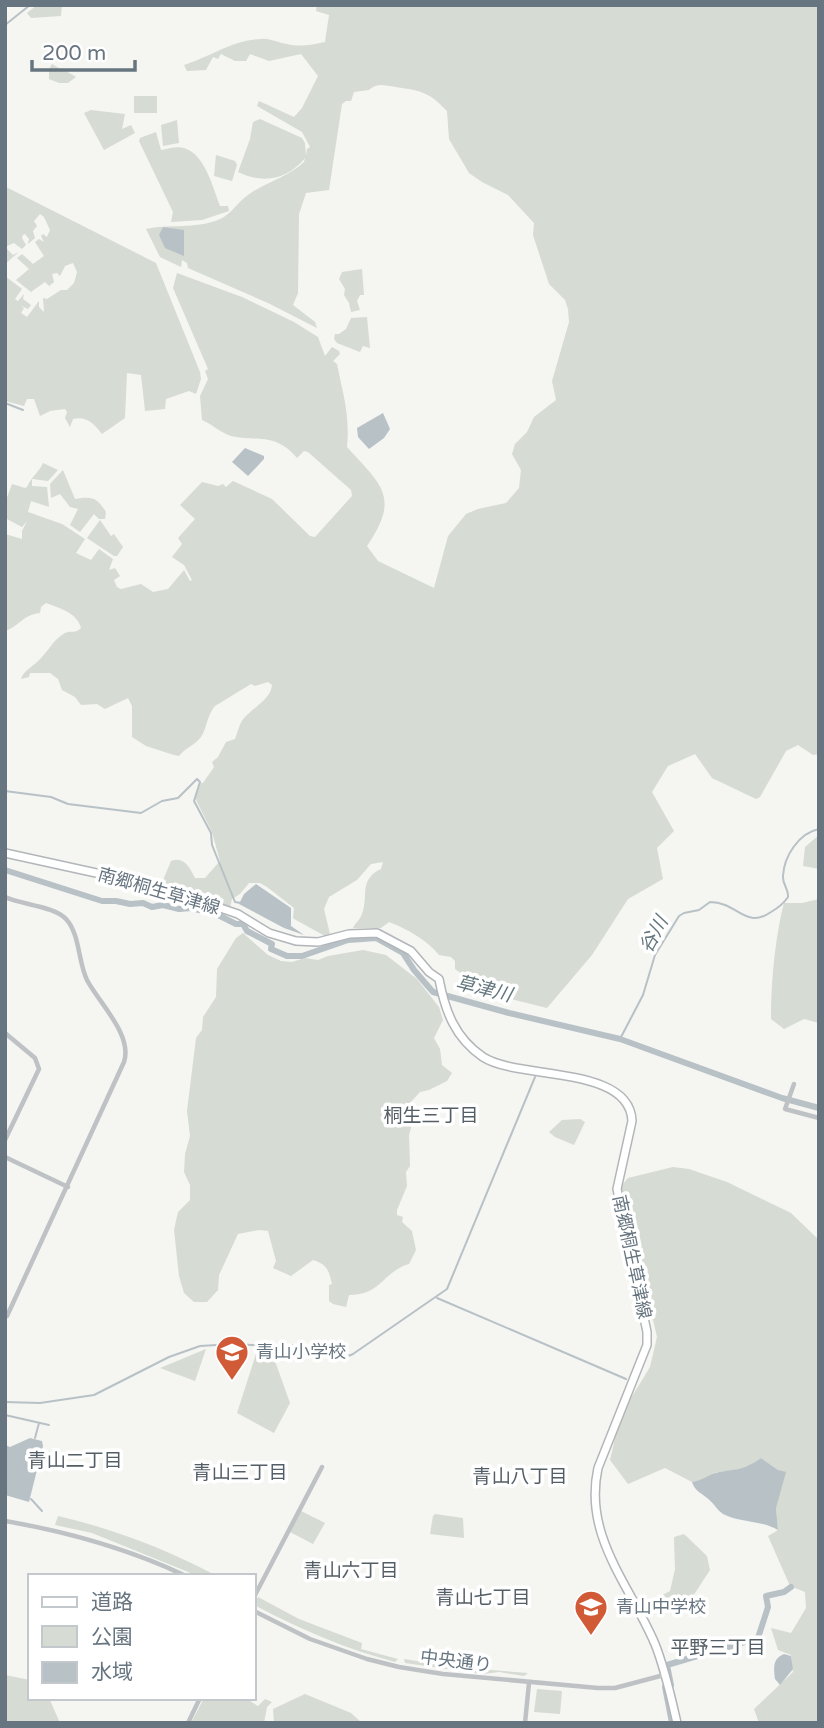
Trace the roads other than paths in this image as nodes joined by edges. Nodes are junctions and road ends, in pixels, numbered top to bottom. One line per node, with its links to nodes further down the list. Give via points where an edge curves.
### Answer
1 (5, 853): 15 (main road, 南郷桐生草津線, via 179,894 296,941 377,933 411,951 439,979 447,1014 484,1058 509,1068 561,1074 625,1098 632,1121 617,1189 647,1345 598,1468 594,1509 601,1537 656,1646)
2 (5, 897): 8 (street, via 56,912 68,921 83,973 127,1046)
3 (5, 1033): 6 (street, via 37,1060 39,1069)
4 (794, 1086): 5 (street, via 785,1109)
5 (819, 1118)
6 (5, 1140)
7 (5, 1157): 8 (street)
8 (68, 1187): 9 (street)
9 (7, 1316)
10 (322, 1467): 13 (street)
11 (5, 1521): 12 (street, via 92,1539)
12 (181, 1574)
13 (256, 1593)
14 (256, 1612): 16 (street, 中央通り, via 305,1638 367,1659 424,1672)
15 (664, 1675): 16 (street, 中央通り, via 614,1688); 20 (main road, 南郷桐生草津線)
16 (529, 1683): 19 (street)
17 (200, 1700): 18 (street)
18 (188, 1723)
19 (525, 1723)
20 (677, 1723)

